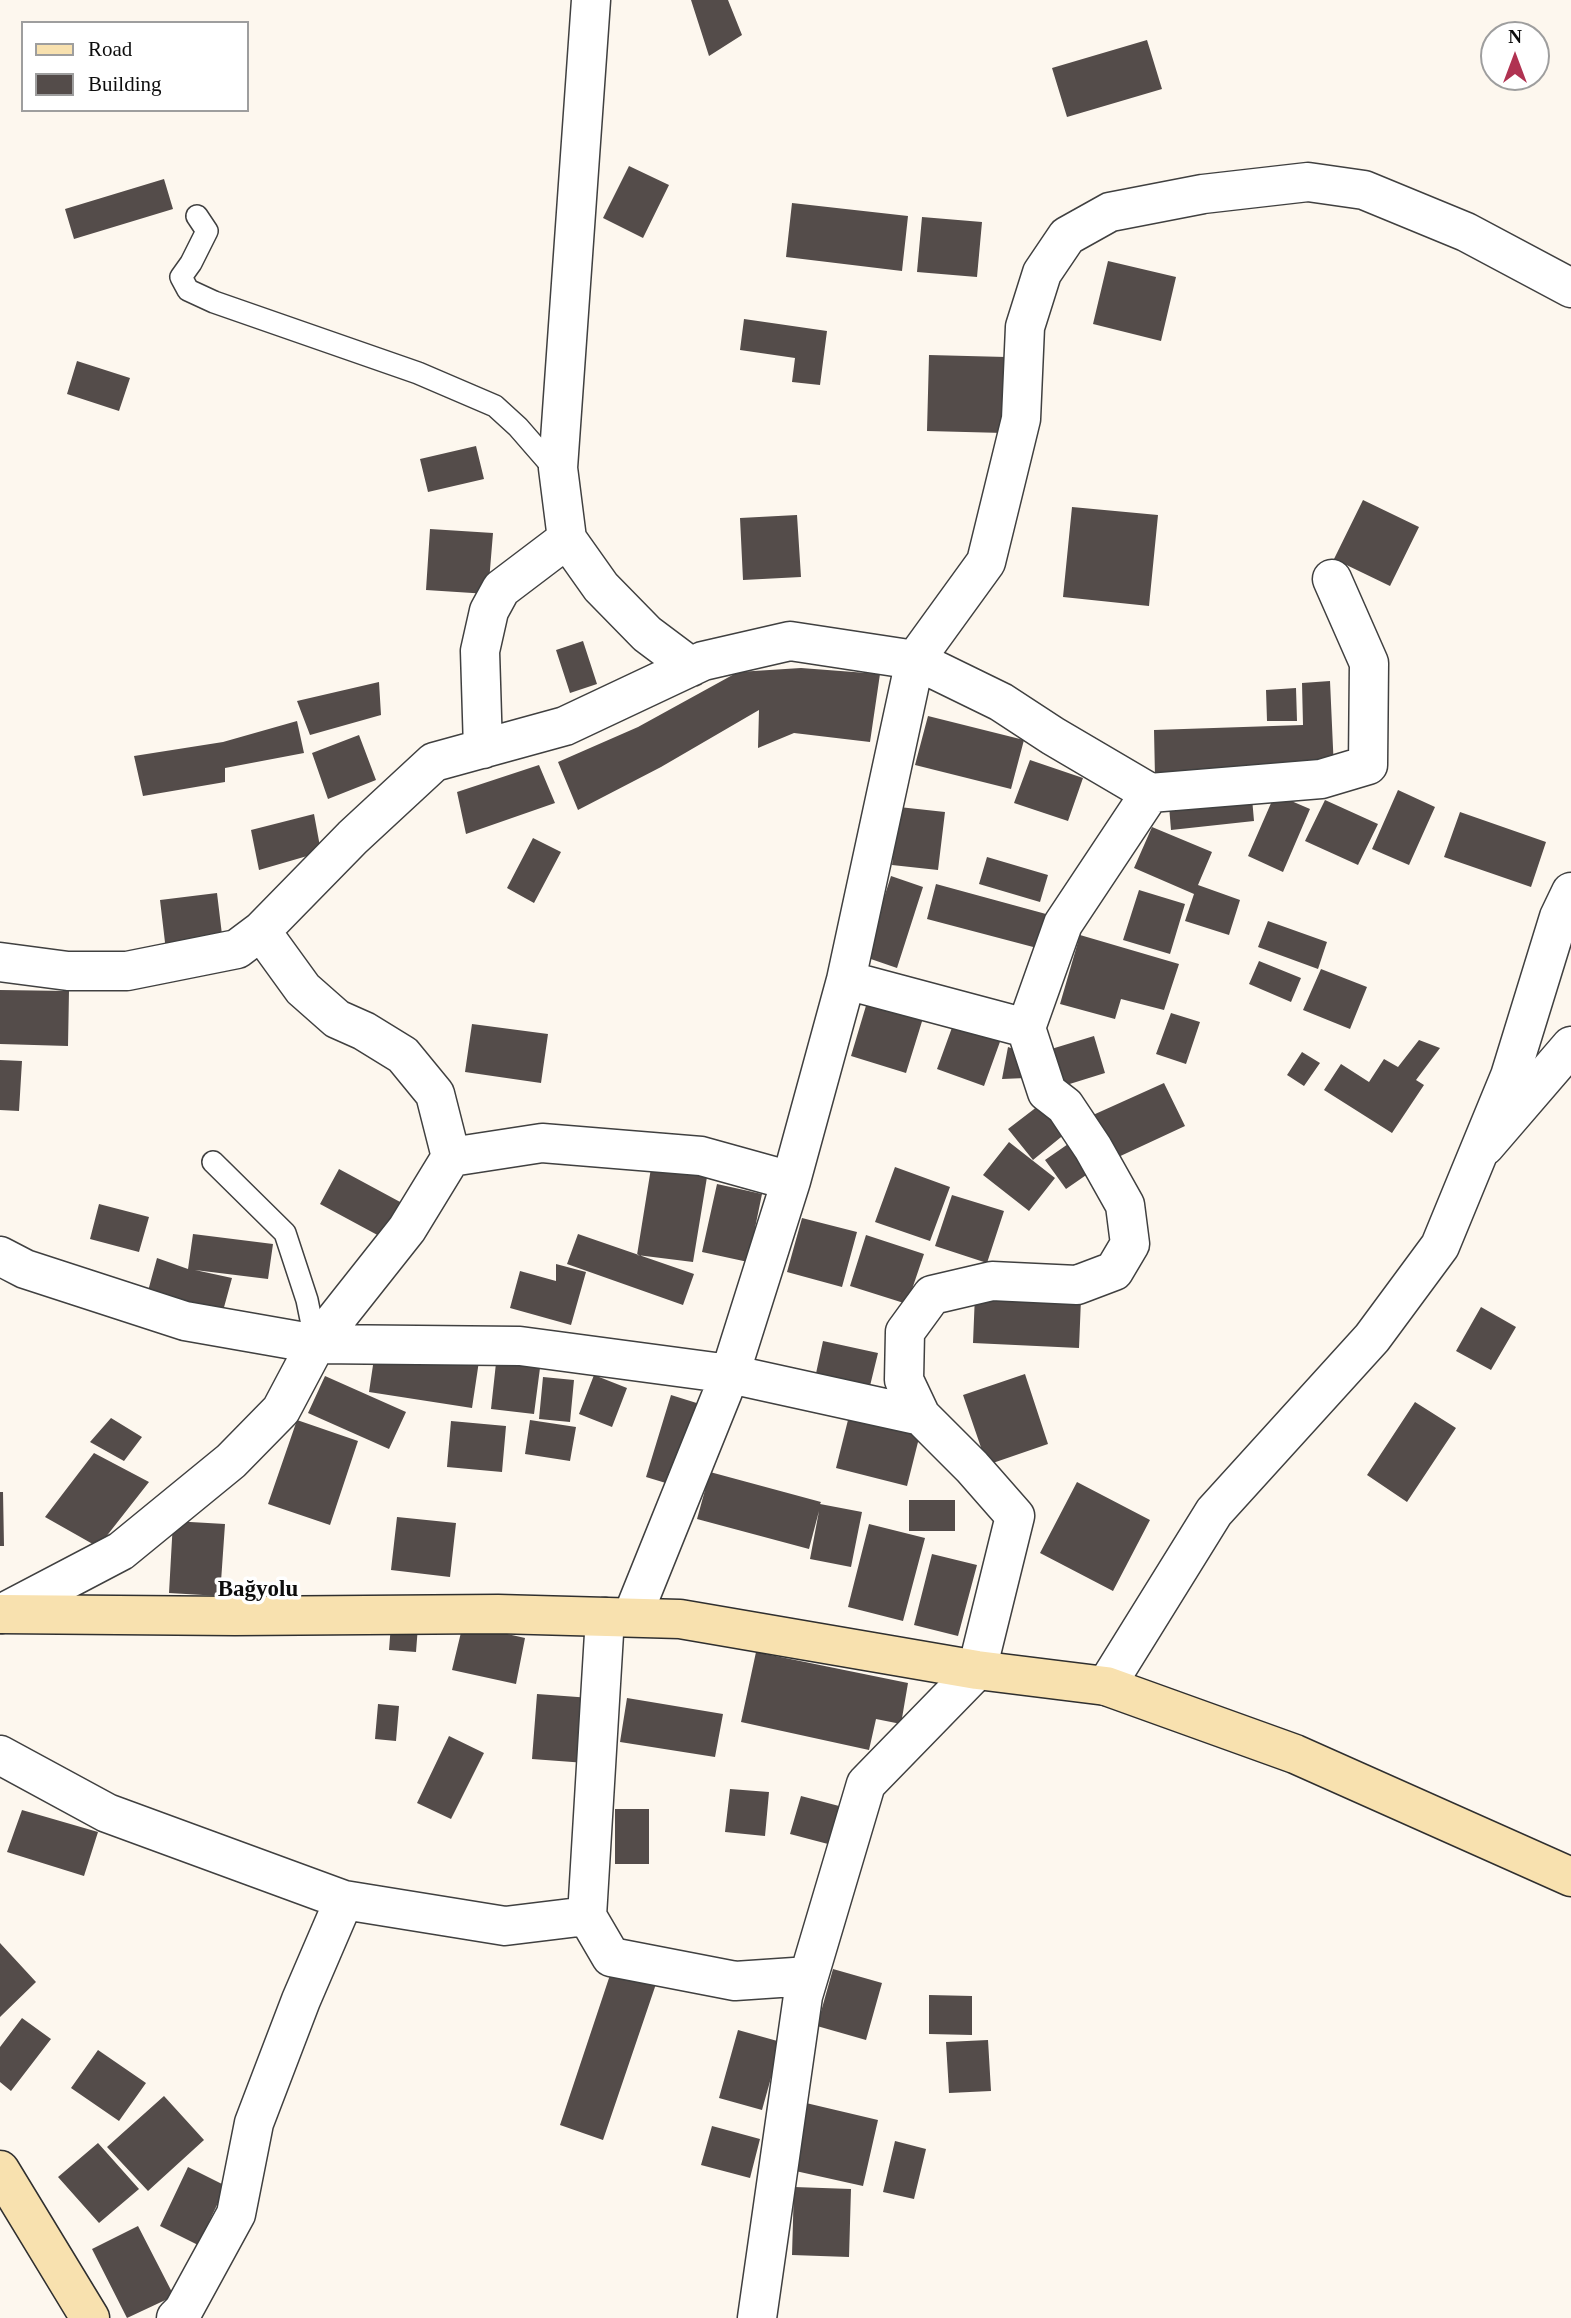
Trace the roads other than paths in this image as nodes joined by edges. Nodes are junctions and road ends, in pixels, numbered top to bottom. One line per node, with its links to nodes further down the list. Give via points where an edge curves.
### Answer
1 (592, 0): 4 (street)
2 (197, 216): 4 (lane, via 207,231 181,276 188,290 418,373 495,406)
3 (1571, 288): 7 (street, via 1466,232 1364,190 1308,182 1203,194 1110,212 1067,236 1042,273 1025,327 1021,419 986,562)
4 (559, 473): 5 (street)
5 (567, 539): 8 (street, via 601,587 647,634); 9 (street, via 500,589 489,611 480,651)
6 (1332, 579): 10 (street, via 1369,663 1368,765 1321,779)
7 (915, 660): 8 (street, via 790,641); 10 (street, via 1001,702); 14 (street)
8 (691, 667): 9 (street, via 565,726)
9 (483, 749): 12 (street, via 434,762)
10 (1150, 793): 15 (street, via 1063,924)
11 (1571, 892): 17 (street, via 1559,917 1510,1076)
12 (261, 931): 13 (street, via 237,948 127,971 68,971); 18 (street, via 303,989 337,1018 403,1055 435,1094)
13 (0, 962)
14 (846, 980): 15 (street); 20 (street)
15 (1026, 1028): 24 (street, via 1047,1092 1065,1106 1125,1205 1130,1244 1114,1271 1077,1285 992,1281 932,1295 905,1332 904,1380)
16 (1571, 1046): 17 (street)
17 (1479, 1153): 28 (street, via 1440,1246 1372,1338 1214,1512)
18 (451, 1157): 20 (street, via 542,1143 701,1156); 22 (street, via 407,1229)
19 (213, 1162): 22 (lane, via 285,1233)
20 (791, 1181): 23 (street)
21 (0, 1256): 22 (street, via 25,1269 185,1321)
22 (316, 1344): 23 (street, via 520,1346); 25 (street, via 281,1410 231,1461 121,1551)
23 (730, 1374): 24 (street); 26 (street)
24 (921, 1416): 27 (street, via 1015,1516)
25 (1, 1614): 26 (main road)
26 (619, 1617): 27 (main road, via 680,1619); 32 (street)
27 (977, 1670): 28 (main road); 33 (street, via 866,1784)
28 (1106, 1686): 30 (main road, via 1295,1754)
29 (0, 1755): 31 (street, via 107,1813)
30 (1571, 1877)
31 (344, 1900): 32 (street, via 505,1926); 36 (street, via 254,2123 236,2214)
32 (587, 1916): 33 (street, via 611,1956 735,1981)
33 (809, 1976): 37 (street)
34 (0, 2170): 35 (main road)
35 (90, 2318)
36 (176, 2318)
37 (757, 2318)

